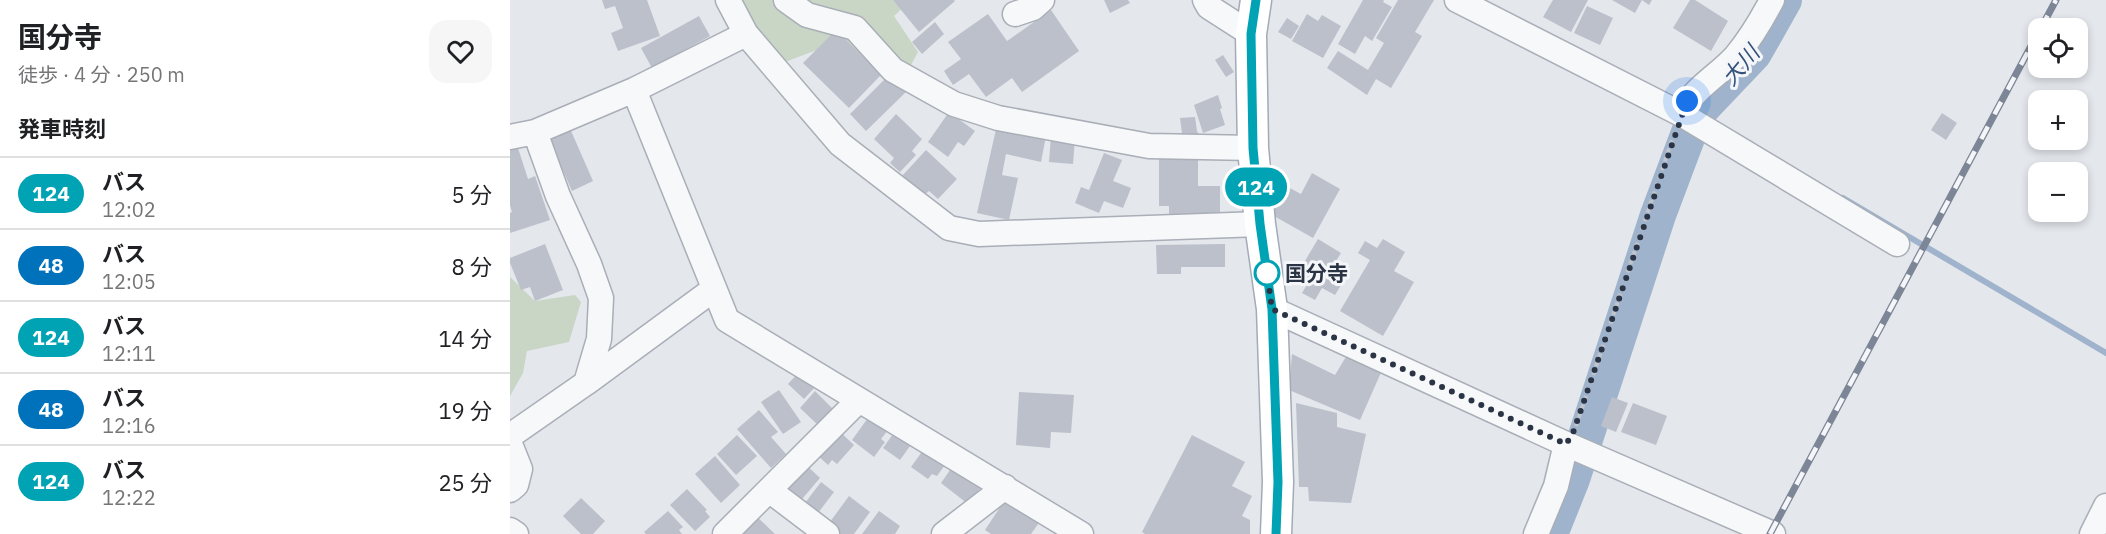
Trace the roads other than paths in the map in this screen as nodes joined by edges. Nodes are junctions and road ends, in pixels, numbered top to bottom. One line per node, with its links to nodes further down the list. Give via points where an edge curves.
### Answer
1 (728, 0): 9 (street)
2 (786, 0): 15 (street, via 807,15 855,28 893,70 954,104 998,118 1149,146)
3 (1042, 0): 8 (street)
4 (1205, 0): 10 (street, via 1209,7)
5 (1256, 0): 10 (main road)
6 (1457, 0): 12 (street)
7 (1772, 0): 12 (street, via 1735,57 1687,101)
8 (1016, 14)
9 (746, 34): 11 (street); 16 (street, via 840,144 949,228 979,234)
10 (1251, 34): 15 (main road)
11 (633, 90): 13 (street); 18 (street)
12 (1681, 114): 17 (street)
13 (535, 132): 14 (street); 20 (street, via 601,298 599,339)
14 (510, 138)
15 (1253, 148): 16 (main road)
16 (1260, 224): 19 (main road)
17 (1897, 244)
18 (714, 289): 20 (street); 21 (street, via 727,320)
19 (1272, 309): 24 (street); 35 (main road)
20 (586, 383): 22 (street)
21 (859, 400): 25 (street); 27 (street)
22 (510, 436)
23 (510, 444): 26 (street, via 519,469 516,486)
24 (1566, 444): 36 (street, via 1556,486); 37 (street)
25 (1005, 487): 33 (street); 34 (street)
26 (510, 490)
27 (769, 490): 31 (street); 32 (street)
28 (2106, 506): 38 (street)
29 (510, 530): 30 (street)
30 (516, 534)
31 (725, 534)
32 (827, 534)
33 (944, 534)
34 (1081, 534)
35 (1276, 534)
36 (1536, 534)
37 (1773, 534)
38 (2091, 534)

